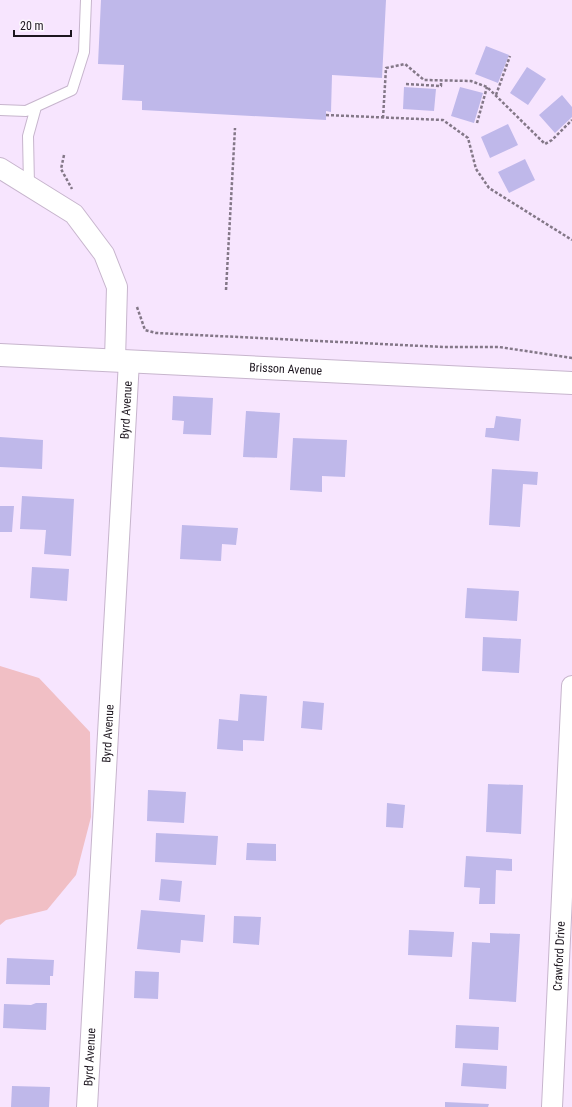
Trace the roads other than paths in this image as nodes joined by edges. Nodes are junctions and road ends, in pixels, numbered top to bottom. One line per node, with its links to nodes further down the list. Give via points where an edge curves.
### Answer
1 (86, 0): 2 (lane, via 84,52 72,90)
2 (36, 106): 3 (lane, via 26,111); 5 (lane, via 28,136)
3 (0, 110)
4 (0, 168): 5 (street, Byrd Avenue)
5 (29, 185): 7 (street, Byrd Avenue, via 74,214 104,254 117,287)
6 (0, 354): 7 (street, Brisson Avenue)
7 (122, 360): 8 (street, Brisson Avenue); 10 (street, Byrd Avenue)
8 (572, 383)
9 (572, 686): 11 (street, Crawford Drive)
10 (87, 1107)
11 (552, 1107)

